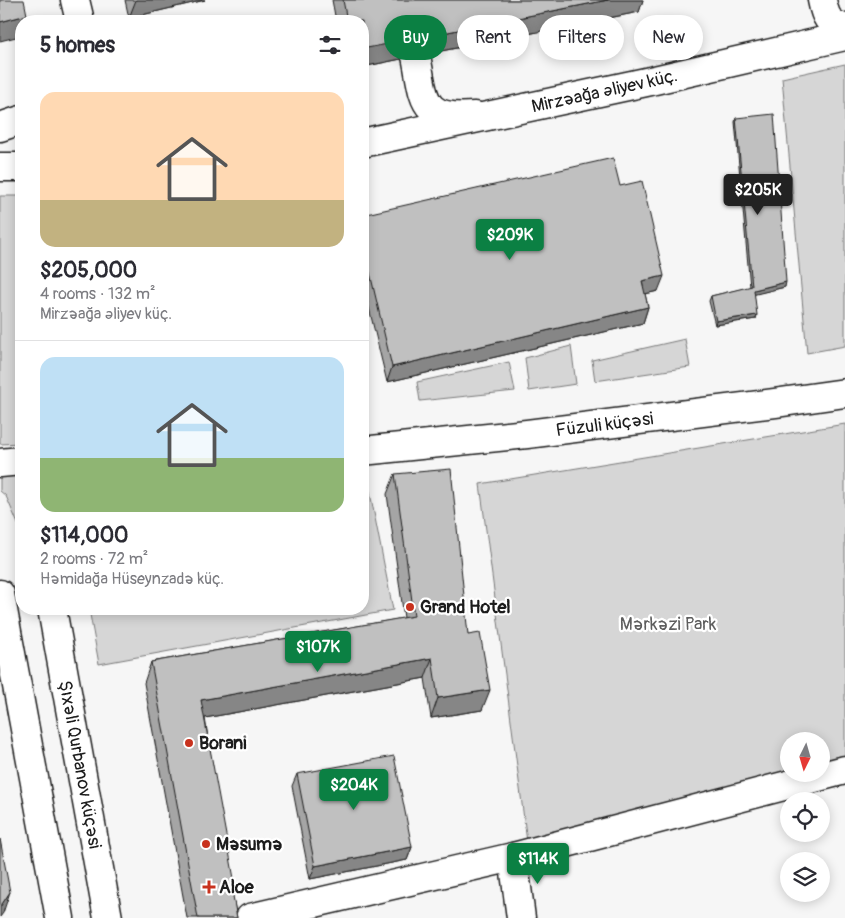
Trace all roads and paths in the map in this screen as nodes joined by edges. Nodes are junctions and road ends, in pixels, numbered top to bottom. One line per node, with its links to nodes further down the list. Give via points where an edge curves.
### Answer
1 (75, 0): 3 (main road)
2 (822, 0): 4 (main road, via 827,20)
3 (79, 15)
4 (845, 28)
5 (845, 36): 7 (main road, Mirzəağa Əliyev küç.)
6 (417, 60): 7 (main road, via 426,102 432,109 445,115)
7 (496, 115): 10 (main road, Mirzəağa Əliyev küç.)
8 (15, 122): 9 (main road)
9 (0, 127)
10 (369, 142)
11 (0, 167): 12 (main road)
12 (15, 167)
13 (845, 393): 14 (main road, Füzuli küçəsi, via 527,434)
14 (369, 450)
15 (15, 462): 16 (main road)
16 (0, 464)
17 (0, 594): 21 (main road)
18 (53, 615): 22 (main road, Şıxəli Qurbanov küçəsi)
19 (845, 770): 20 (main road)
20 (513, 857): 23 (main road); 24 (main road)
21 (60, 918)
22 (108, 918)
23 (250, 918)
24 (521, 918)

